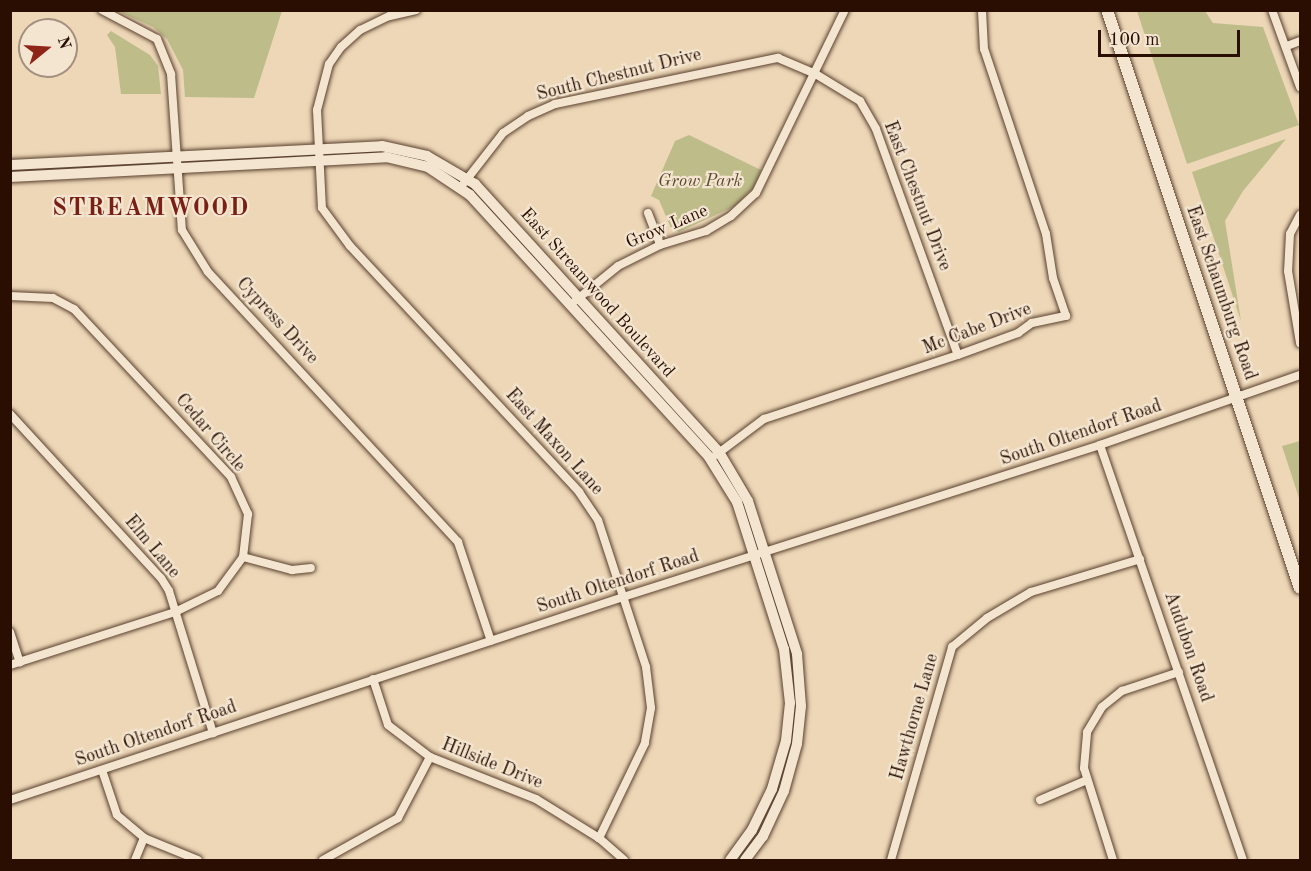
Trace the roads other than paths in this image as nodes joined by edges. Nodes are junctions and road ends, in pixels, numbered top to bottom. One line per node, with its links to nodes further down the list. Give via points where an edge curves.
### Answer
1 (102, 10): 12 (street, Cypress Drive, via 157,39 171,74)
2 (416, 10): 11 (street, East Maxon Lane, via 369,25 341,46 318,97)
3 (845, 10): 9 (street, Grow Lane)
4 (982, 10): 23 (street, Mc Cabe Drive, via 984,49 1046,234 1053,278 1066,316 1032,323 1018,333)
5 (1107, 10): 25 (main road, East Schaumburg Road)
6 (1272, 10): 8 (street)
7 (1300, 41): 8 (street)
8 (1287, 46): 10 (street)
9 (814, 73): 15 (street, South Chestnut Drive, via 778,58 555,104 503,133); 18 (street, Grow Lane, via 756,193 731,216 706,231); 23 (street, East Chestnut Drive, via 860,101 876,129)
10 (1300, 87)
11 (319, 154): 12 (street, East Streamwood Boulevard); 15 (street, East Streamwood Boulevard, via 403,148 427,156); 35 (street, East Maxon Lane, via 321,208 350,246 592,507)
12 (177, 162): 13 (street, East Streamwood Boulevard); 14 (street, East Streamwood Boulevard); 38 (street, Cypress Drive, via 182,230 208,272 458,542)
13 (10, 165)
14 (10, 177)
15 (464, 183): 20 (street, East Streamwood Boulevard); 21 (street, East Streamwood Boulevard)
16 (648, 213): 18 (street)
17 (1300, 215): 22 (street, via 1290,234 1288,270)
18 (660, 245): 20 (street, Grow Lane, via 618,266)
19 (10, 296): 31 (street, Cedar Circle, via 53,298 74,309 231,477 248,513)
20 (580, 297): 21 (street, Grow Lane); 28 (street, East Streamwood Boulevard)
21 (570, 305): 28 (street, East Streamwood Boulevard)
22 (1300, 343)
23 (958, 355): 28 (street, Mc Cabe Drive, via 764,419)
24 (1300, 375): 25 (street, South Oltendorf Road)
25 (1237, 397): 27 (street, South Oltendorf Road); 34 (main road, East Schaumburg Road)
26 (10, 414): 36 (street, Elm Lane, via 161,578)
27 (1100, 445): 29 (street, South Oltendorf Road); 32 (street, Audubon Road)
28 (715, 455): 29 (street, East Streamwood Boulevard, via 744,492); 30 (street, East Streamwood Boulevard)
29 (767, 553): 30 (street, South Oltendorf Road); 56 (street, East Streamwood Boulevard, via 799,662 801,713 784,791 763,836)
30 (755, 556): 35 (street, South Oltendorf Road); 55 (street, East Streamwood Boulevard, via 787,660 789,717 772,789 752,830)
31 (243, 557): 33 (street, via 292,570); 36 (street, Cedar Circle, via 218,591)
32 (1140, 559): 41 (street, Audubon Road); 57 (street, Hawthorne Lane, via 1031,592 987,618 952,647)
33 (311, 568)
34 (1300, 588)
35 (623, 597): 38 (street, South Oltendorf Road); 50 (street, East Maxon Lane, via 646,667 651,708 645,742)
36 (175, 612): 39 (street, Cedar Circle); 43 (street, Elm Lane)
37 (10, 632): 39 (street)
38 (491, 641): 42 (street, South Oltendorf Road)
39 (20, 662): 40 (street, Cedar Circle)
40 (10, 665)
41 (1179, 672): 46 (street, via 1122,692 1102,707 1090,723 1083,744); 59 (street, Audubon Road)
42 (373, 679): 43 (street, South Oltendorf Road); 44 (street, Hillside Drive, via 388,725)
43 (213, 732): 45 (street, South Oltendorf Road)
44 (430, 757): 50 (street, Hillside Drive, via 536,799); 53 (street, via 398,818)
45 (102, 770): 47 (street, South Oltendorf Road); 49 (street, via 117,815)
46 (1086, 780): 48 (street); 58 (street)
47 (10, 800)
48 (1040, 800)
49 (144, 838): 51 (street); 52 (street)
50 (599, 838): 54 (street, Hillside Drive)
51 (135, 861)
52 (198, 861)
53 (323, 861)
54 (624, 861)
55 (730, 861)
56 (745, 861)
57 (891, 861)
58 (1113, 861)
59 (1243, 861)

